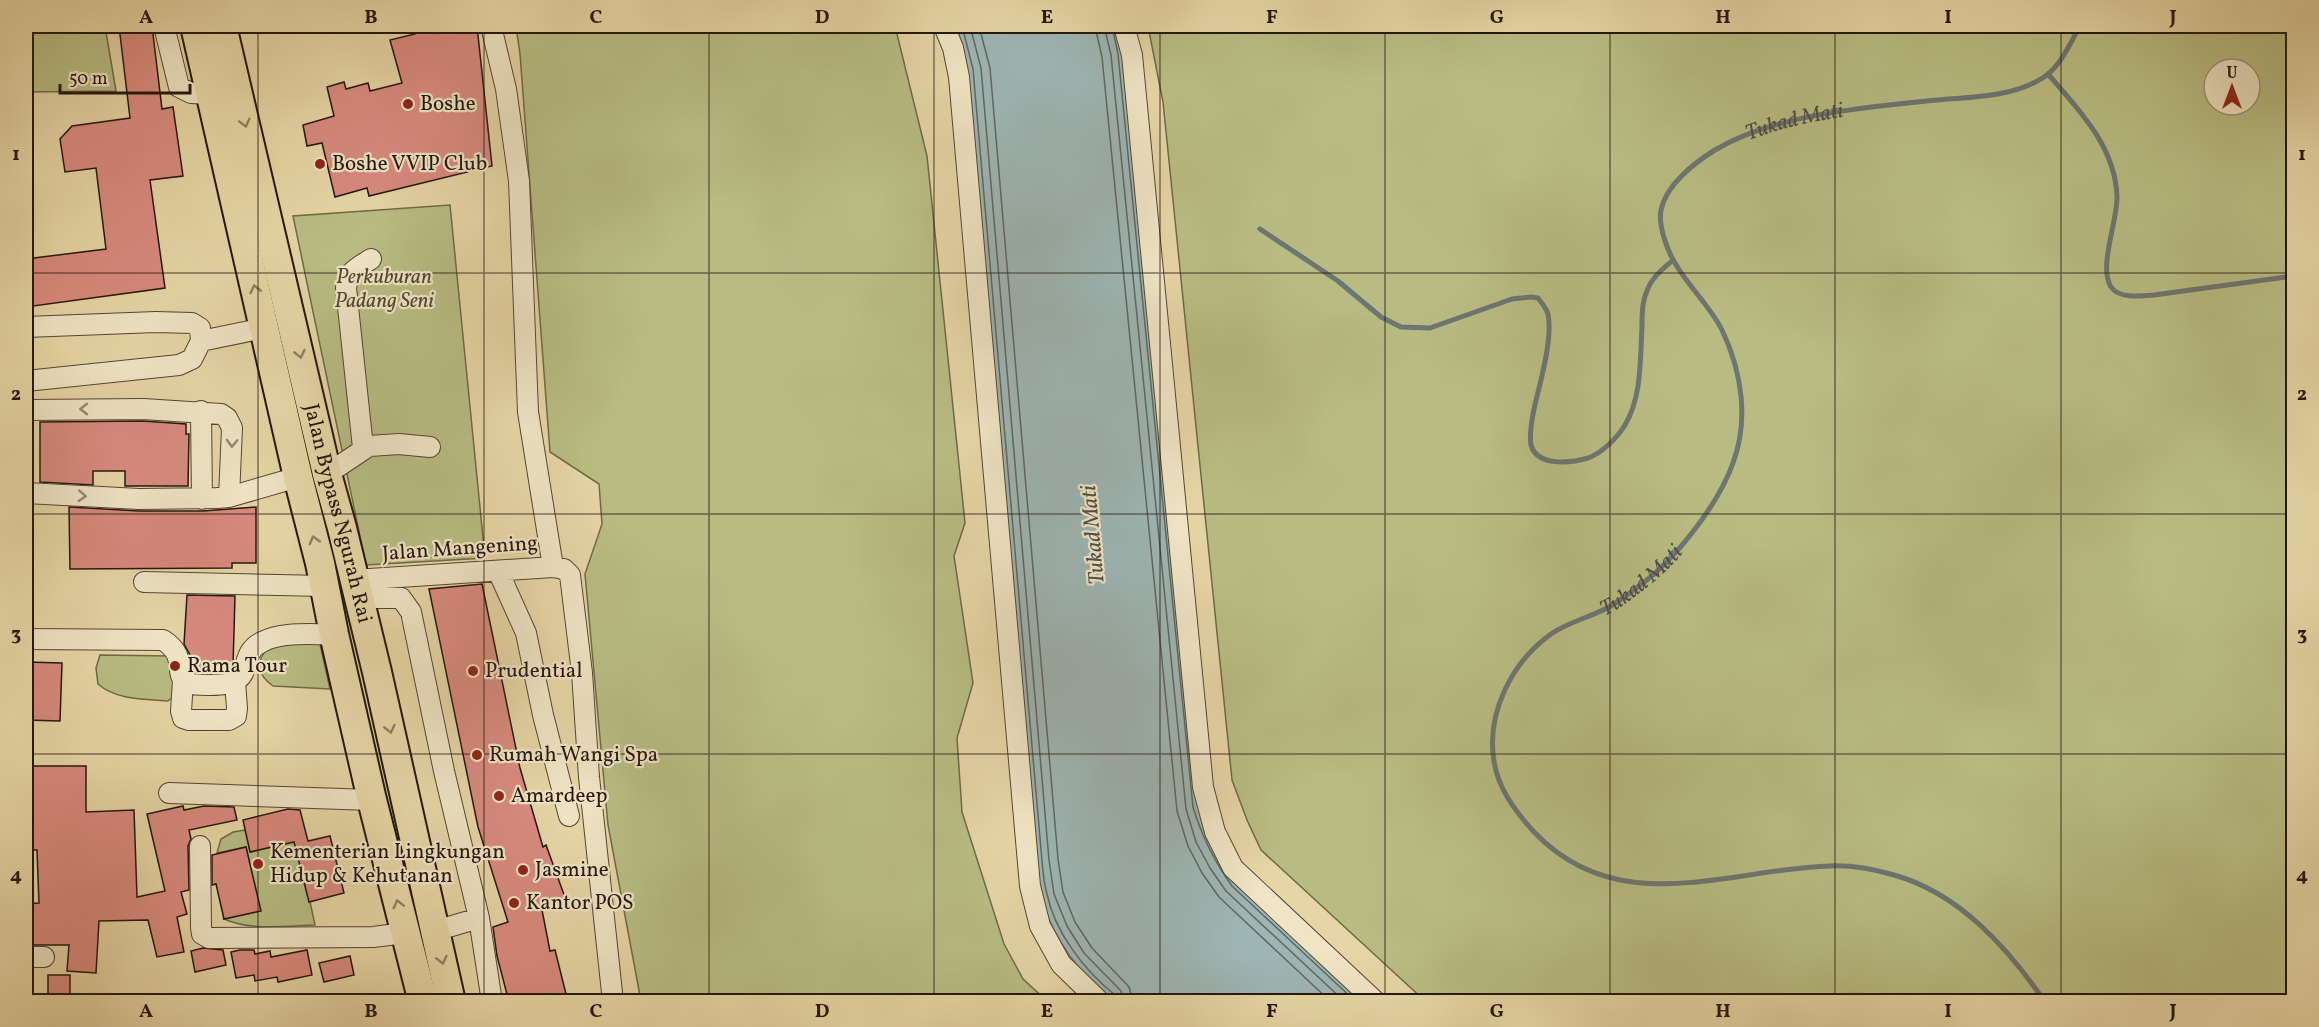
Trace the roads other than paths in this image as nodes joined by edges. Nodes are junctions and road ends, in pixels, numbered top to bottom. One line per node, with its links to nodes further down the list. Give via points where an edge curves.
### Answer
1 (164, 26): 7 (street, via 179,87 191,93)
2 (195, 26): 7 (highway, Jalan Bypass Ngurah Rai)
3 (222, 26): 17 (highway, Jalan Bypass Ngurah Rai, one-way to 17)
4 (490, 26): 22 (street, via 506,89 519,181 528,412)
5 (944, 26): 44 (street, via 959,77 1030,886 1040,926 1061,964)
6 (1124, 26): 45 (street, via 1132,55 1203,787 1215,832 1233,868)
7 (212, 94): 10 (highway, Jalan Bypass Ngurah Rai, one-way to 7)
8 (371, 259): 16 (street, via 352,271 346,288)
9 (26, 327): 11 (street, via 192,323 200,328)
10 (264, 328): 11 (street); 18 (highway, Jalan Bypass Ngurah Rai)
11 (201, 341): 12 (street, via 192,359 179,365)
12 (26, 381)
13 (26, 410): 14 (street, one-way to 13)
14 (201, 411): 20 (street, one-way to 20, via 221,414 232,428); 21 (street)
15 (430, 447): 16 (street, via 375,444)
16 (363, 448): 17 (street)
17 (327, 474): 26 (highway, Jalan Bypass Ngurah Rai)
18 (298, 477): 20 (street); 25 (highway, Jalan Bypass Ngurah Rai, one-way to 18)
19 (26, 493): 21 (street, one-way to 21)
20 (229, 497): 21 (street)
21 (202, 499)
22 (553, 567): 23 (street, Jalan Mangening); 43 (street, Jalan Mangening, via 564,569 571,579)
23 (498, 571): 26 (street, Jalan Mangening); 35 (street, via 526,633)
24 (144, 582): 25 (street)
25 (324, 586): 27 (highway, Jalan Bypass Ngurah Rai)
26 (357, 589): 29 (highway, Jalan Bypass Ngurah Rai); 37 (street, via 401,598 411,612)
27 (334, 634): 30 (highway, Jalan Bypass Ngurah Rai); 32 (street, via 274,637 259,643)
28 (26, 639): 31 (street, via 163,640 179,658)
29 (377, 672): 30 (highway); 38 (highway, Jalan Bypass Ngurah Rai, one-way to 38)
30 (345, 679): 34 (highway, Jalan Bypass Ngurah Rai)
31 (183, 680): 32 (street, via 191,684); 32 (street, via 182,711 189,720 229,720 236,716)
32 (235, 682)
33 (169, 793): 34 (street)
34 (372, 800): 39 (highway, Jalan Bypass Ngurah Rai, one-way to 34)
35 (569, 816)
36 (200, 846): 39 (street, via 201,927 202,934 209,938 373,937)
37 (479, 918): 38 (street); 42 (street)
38 (435, 931): 41 (highway, Jalan Bypass Ngurah Rai, one-way to 41)
39 (405, 933): 40 (highway, Jalan Bypass Ngurah Rai)
40 (423, 1002)
41 (451, 1002)
42 (492, 1002)
43 (613, 1002)
44 (1100, 1002)
45 (1376, 1002)

